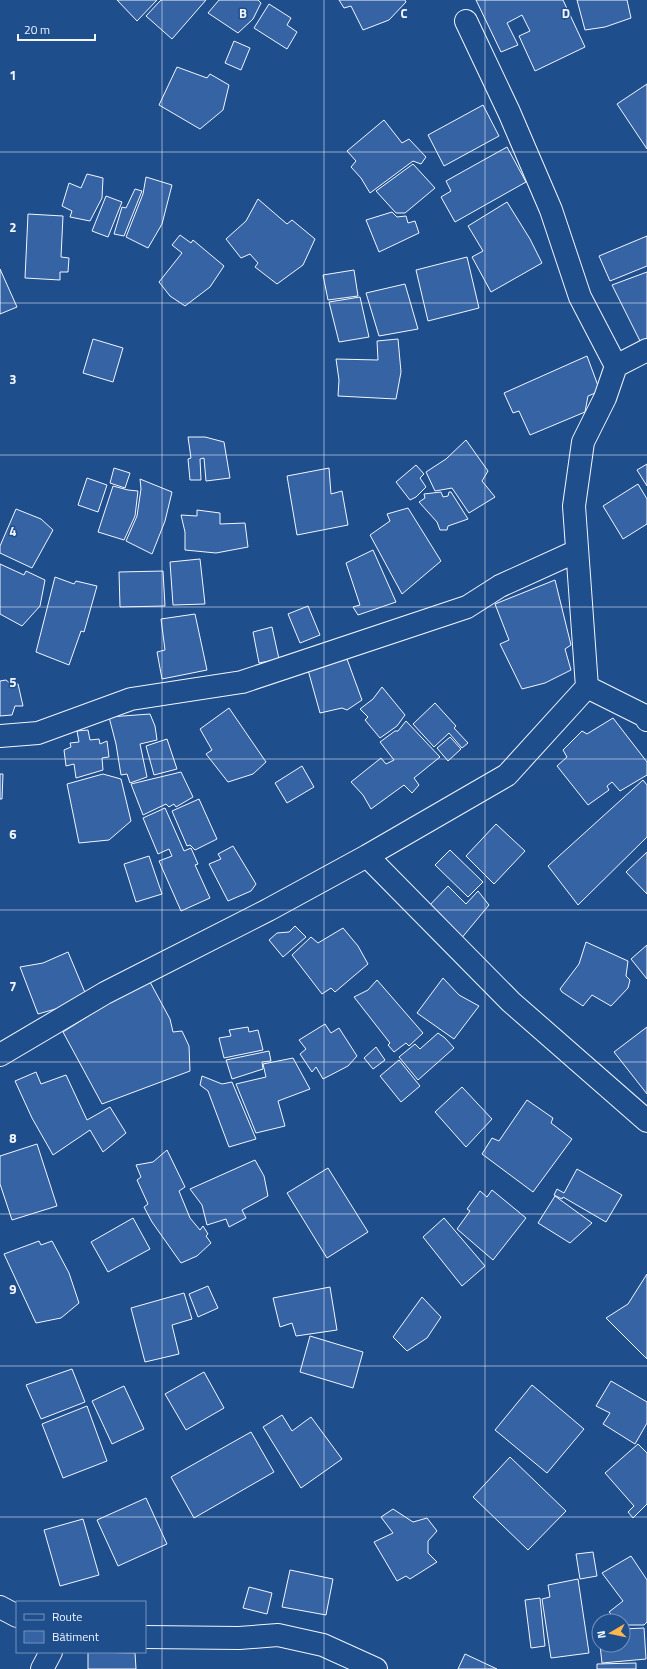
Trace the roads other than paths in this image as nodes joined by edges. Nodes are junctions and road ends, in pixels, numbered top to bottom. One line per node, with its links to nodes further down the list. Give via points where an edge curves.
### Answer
1 (466, 21): 3 (street, via 551,210 580,297)
2 (647, 350): 3 (street)
3 (616, 366): 4 (street, via 605,398 583,442 574,506)
4 (577, 552): 5 (street); 7 (street, via 500,586 467,606 242,682 131,699 38,733)
5 (588, 686): 6 (street, via 645,716); 8 (street, via 507,775)
6 (647, 720)
7 (0, 736)
8 (367, 856): 9 (street, via 105,994); 10 (street, via 511,1002)
9 (0, 1055)
10 (647, 1121)
11 (0, 1607): 12 (street)
12 (16, 1615)
13 (146, 1637): 16 (street, via 239,1638 278,1635 322,1645)
14 (50, 1653): 15 (street)
15 (42, 1669)
16 (376, 1669)

